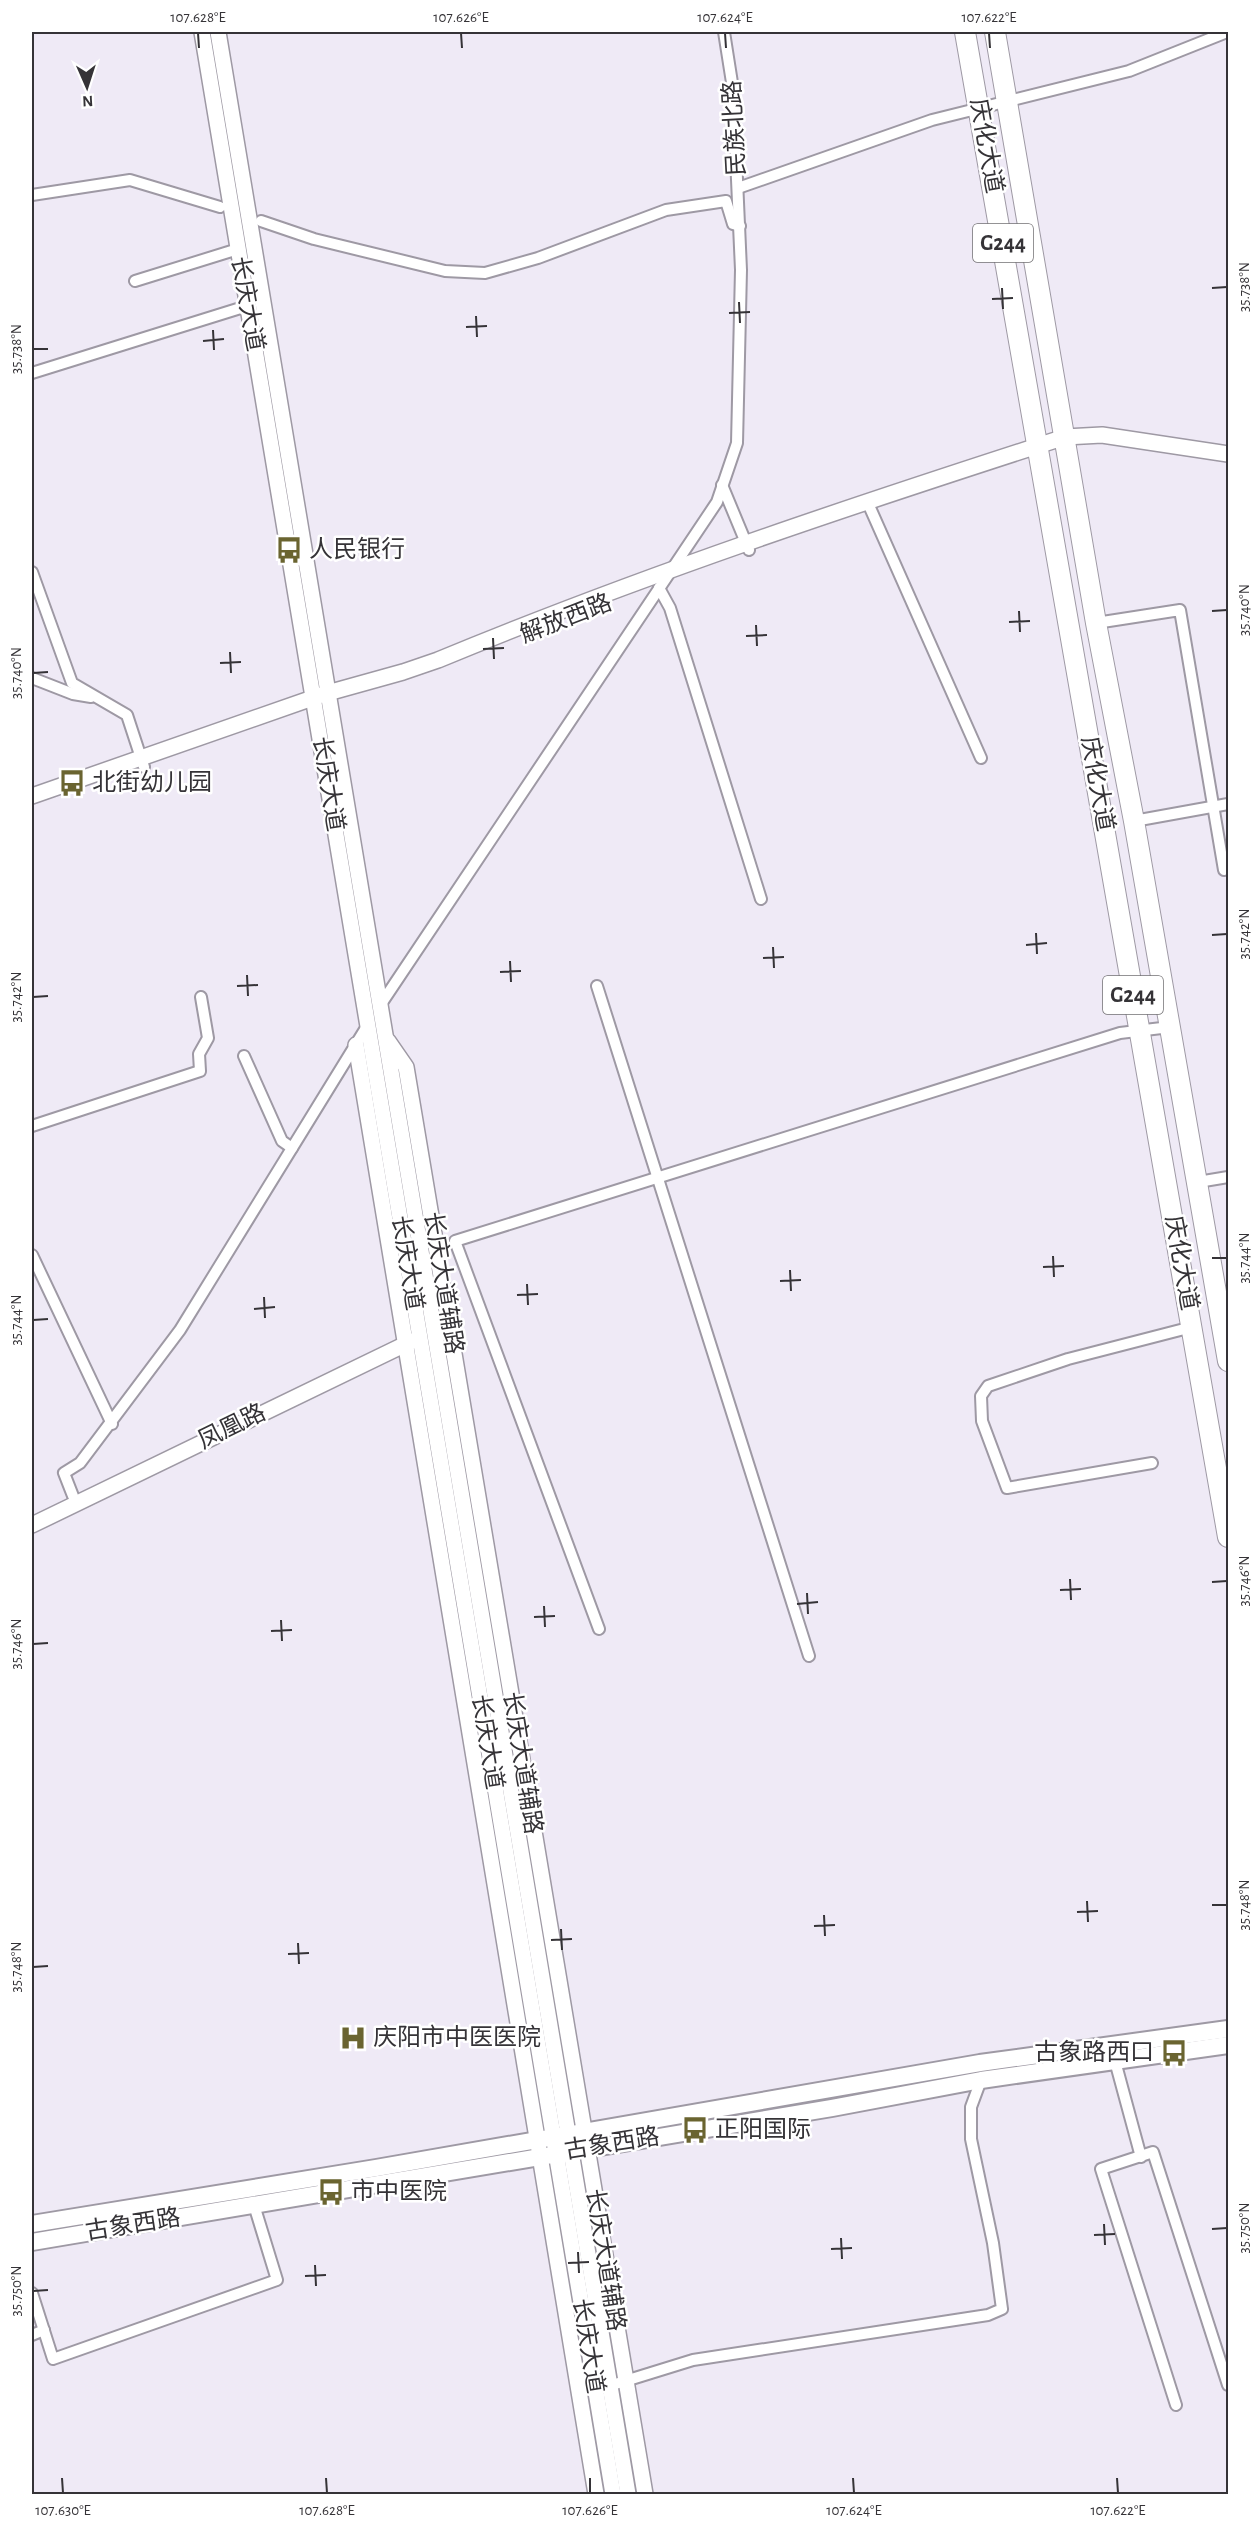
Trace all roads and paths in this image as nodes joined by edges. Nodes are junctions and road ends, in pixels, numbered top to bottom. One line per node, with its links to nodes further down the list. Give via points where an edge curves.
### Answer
1 (202, 32): 15 (main road, 长庆大道)
2 (218, 32): 30 (main road, 长庆大道)
3 (720, 32): 14 (street, 民族北路, via 729,88)
4 (724, 32): 10 (street, 民族北路, via 733,89)
5 (965, 32): 9 (highway, 庆化大道 / G244)
6 (995, 32): 8 (highway, 庆化大道 / G244)
7 (1227, 32): 8 (street, via 1129,71)
8 (1007, 101): 9 (street); 19 (highway, 庆化大道 / G244)
9 (979, 107): 10 (street); 20 (highway, 庆化大道 / G244)
10 (738, 188): 14 (street, 民族北路)
11 (32, 195): 12 (street, via 130,180)
12 (220, 207)
13 (261, 221): 14 (street, via 314,239 445,271 485,273 538,258 666,210 726,201 733,224)
14 (738, 225): 22 (street, via 737,443)
15 (238, 249): 16 (street); 17 (main road, 长庆大道)
16 (135, 281)
17 (247, 306): 18 (street); 30 (main road, 长庆大道)
18 (32, 373)
19 (1066, 441): 20 (main road, 解放西路); 21 (main road, 解放西路, via 1102,435); 27 (highway, 庆化大道 / G244)
20 (1039, 450): 23 (main road, 解放西路); 45 (highway, 庆化大道 / G244)
21 (1228, 454)
22 (722, 486): 24 (street); 26 (street, via 717,502)
23 (868, 505): 24 (main road, 解放西路); 31 (street)
24 (748, 546): 26 (main road, 解放西路)
25 (32, 572): 29 (street, via 72,683)
26 (663, 580): 30 (main road, 解放西路, via 405,681); 39 (street); 42 (street)
27 (1096, 623): 36 (street, via 1180,610); 37 (highway, 庆化大道 / G244)
28 (32, 678): 29 (street, via 73,694)
29 (97, 698): 32 (street, via 127,716)
30 (322, 699): 32 (main road, 解放西路); 42 (main road, 长庆大道); 43 (main road, 长庆大道)
31 (981, 758)
32 (143, 763): 33 (main road, 解放西路); 35 (main road, 解放西路)
33 (32, 796)
34 (1228, 804): 36 (street)
35 (32, 805)
36 (1213, 806): 37 (street); 38 (street)
37 (1134, 821): 44 (highway, 庆化大道 / G244)
38 (1224, 870)
39 (761, 899)
40 (597, 986): 52 (street)
41 (201, 997): 49 (street, via 208,1038 199,1054 200,1071)
42 (380, 1006): 43 (street); 46 (main road, 长庆大道)
43 (368, 1026): 47 (street); 57 (main road, 长庆大道)
44 (1170, 1027): 45 (street); 53 (highway, 庆化大道 / G244)
45 (1139, 1030): 52 (street); 56 (highway, 庆化大道 / G244)
46 (385, 1037): 55 (main road, 长庆大道); 71 (main road, 长庆大道辅路, via 406,1067)
47 (356, 1045): 50 (street); 57 (main road, 长庆大道辅路)
48 (244, 1056): 50 (street, via 282,1141)
49 (32, 1126)
50 (292, 1148): 59 (street, via 180,1330)
51 (1228, 1177): 53 (street)
52 (658, 1178): 65 (street, via 455,1242); 66 (street)
53 (1198, 1182): 58 (highway, 庆化大道 / G244)
54 (32, 1255): 59 (street)
55 (433, 1327): 57 (main road, 凤凰路); 71 (main road, 长庆大道)
56 (1192, 1327): 60 (street, via 1058,1363 988,1386 981,1396 982,1421 1007,1488); 64 (highway, 庆化大道 / G244)
57 (411, 1337): 61 (main road, 凤凰路); 63 (main road, 凤凰路); 71 (main road, 长庆大道)
58 (1228, 1360)
59 (112, 1424): 61 (street, via 81,1463 64,1473)
60 (1152, 1463)
61 (73, 1496): 62 (main road, 凤凰路)
62 (32, 1516)
63 (32, 1525)
64 (1228, 1537)
65 (598, 1629)
66 (809, 1656)
67 (1228, 2029): 71 (main road, 古象西路, via 980,2063)
68 (1228, 2045): 69 (main road, 古象西路)
69 (1114, 2061): 70 (main road, 古象西路); 72 (street)
70 (981, 2080): 71 (main road, 古象西路, via 832,2108); 79 (street, via 971,2107 970,2139 993,2243 1002,2308 988,2315 693,2360)
71 (562, 2144): 73 (main road, 古象西路); 74 (main road, 古象西路); 79 (main road, 长庆大道辅路); 81 (main road, 长庆大道); 83 (main road, 长庆大道辅路); 84 (main road, 长庆大道)
72 (1141, 2157): 80 (street, via 1154,2152); 82 (street, via 1101,2169)
73 (254, 2205): 75 (main road, 古象西路); 77 (street, via 277,2280 53,2359)
74 (32, 2224)
75 (32, 2242)
76 (32, 2298): 77 (street)
77 (44, 2330): 78 (street)
78 (32, 2335)
79 (625, 2381): 81 (street); 86 (main road, 长庆大道辅路)
80 (1228, 2385)
81 (609, 2386): 85 (main road, 长庆大道)
82 (1176, 2405)
83 (596, 2494)
84 (613, 2494)
85 (628, 2494)
86 (645, 2494)

